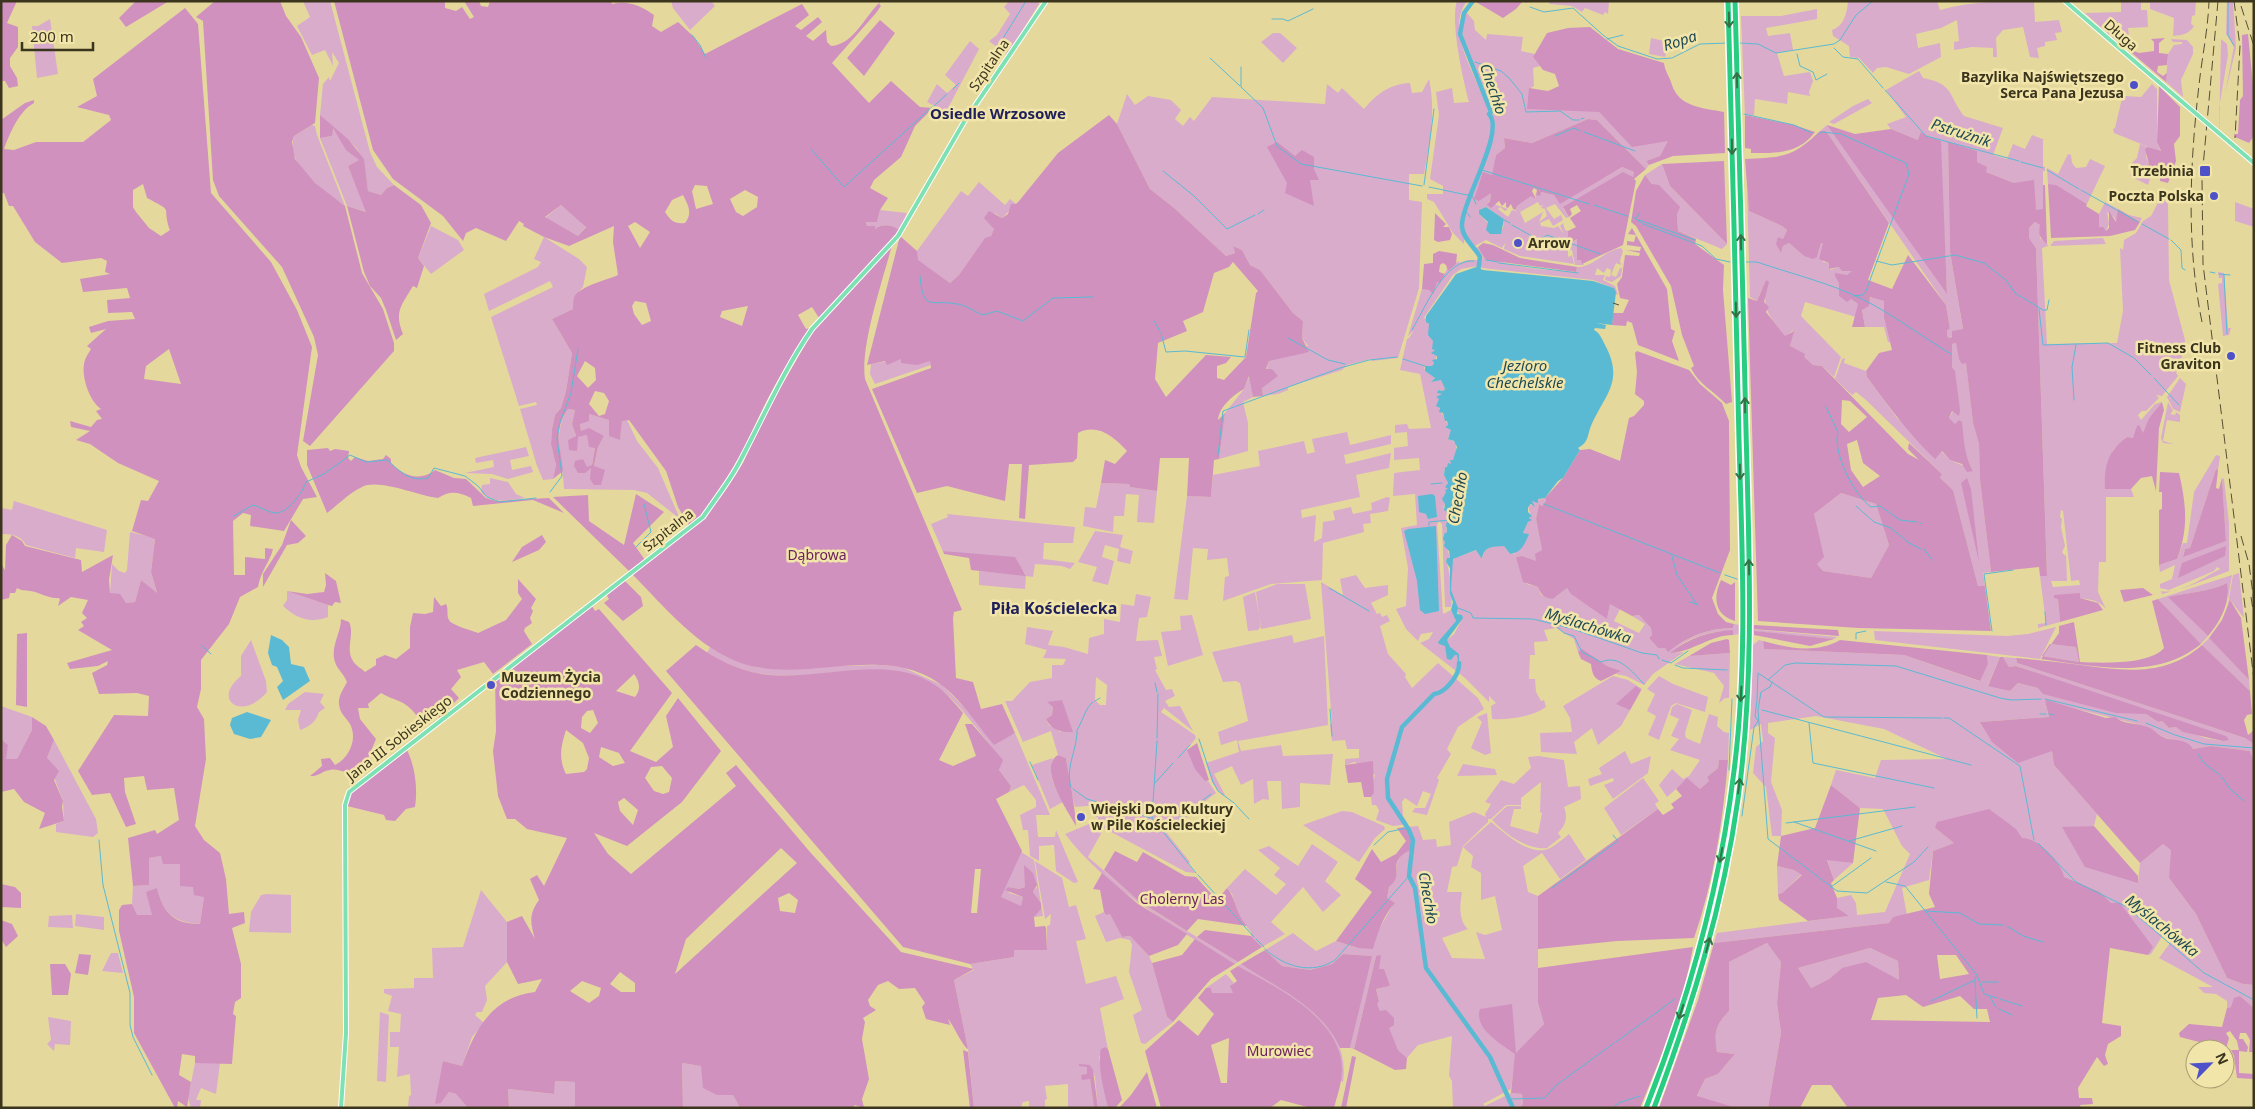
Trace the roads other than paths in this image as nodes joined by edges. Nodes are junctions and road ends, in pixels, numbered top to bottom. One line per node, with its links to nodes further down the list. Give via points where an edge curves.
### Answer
1 (1042, 1): 6 (main road, Szpitalna)
2 (1046, 1): 6 (main road, Szpitalna)
3 (1728, 1): 10 (highway, one-way to 10, via 1743,616 1735,764 1716,882 1687,993)
4 (1735, 1): 11 (highway, one-way to 4, via 1695,990 1725,874 1743,755 1750,616)
5 (2065, 1): 7 (main road, Długa, bridge)
6 (1038, 10): 8 (main road, Szpitalna, via 954,138 898,236 812,328 779,382 740,462 703,517)
7 (2254, 163)
8 (619, 582): 9 (main road, Jana III Sobieskiego, via 349,792 345,805 346,1032)
9 (341, 1108)
10 (1646, 1108)
11 (1654, 1108)

